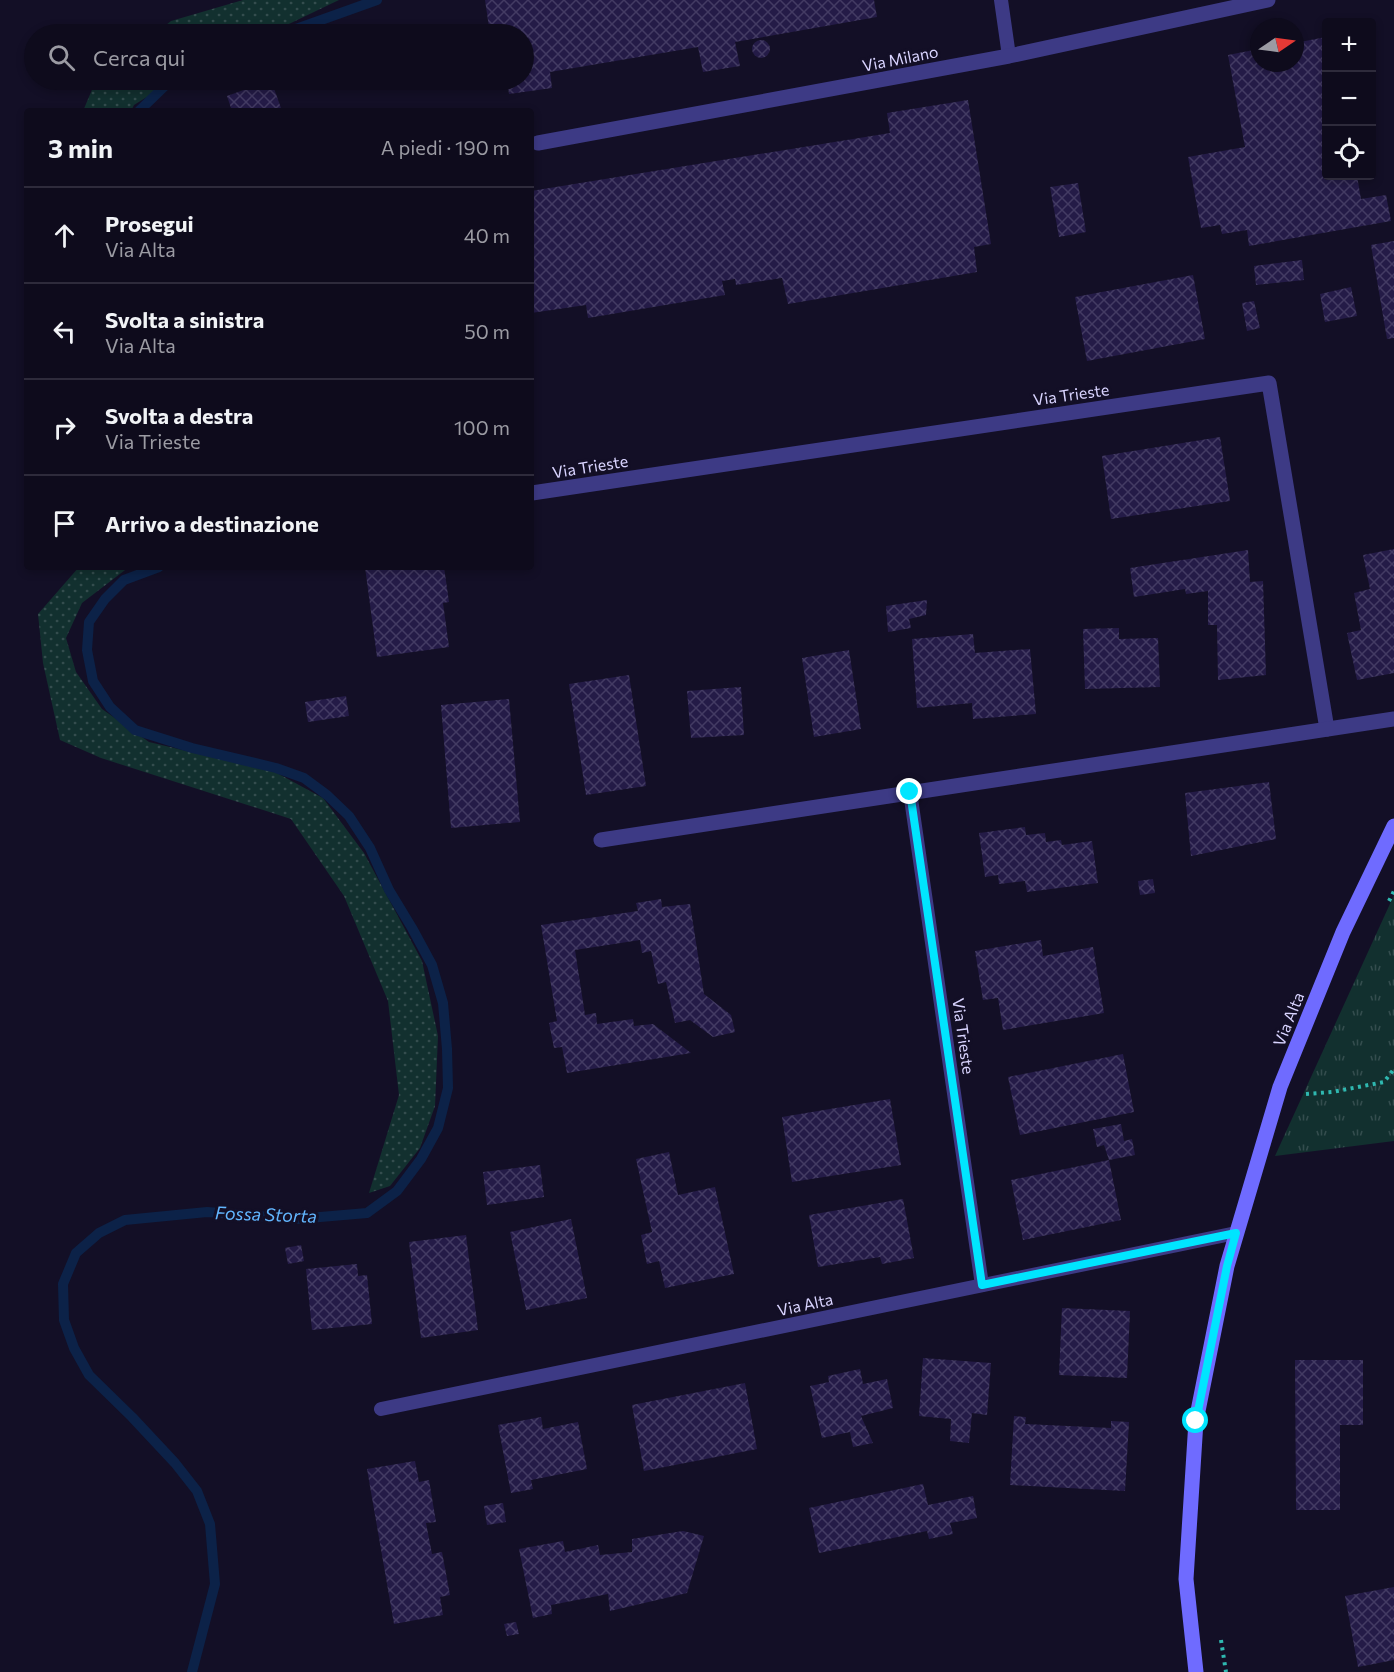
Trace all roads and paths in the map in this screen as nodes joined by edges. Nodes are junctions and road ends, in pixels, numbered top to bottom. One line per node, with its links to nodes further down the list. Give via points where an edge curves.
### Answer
1 (1001, 0): 3 (lane)
2 (1268, 0): 3 (street, Via Milano)
3 (1009, 56): 4 (street, Via Milano)
4 (538, 143)
5 (534, 493): 7 (street, Via Trieste, via 1269,383)
6 (1394, 719): 7 (street)
7 (1327, 729): 8 (street)
8 (910, 792): 10 (street); 18 (lane, Via Trieste)
9 (1394, 826): 17 (main road, Via Alta, via 1343,932 1280,1087)
10 (601, 840)
11 (1394, 891): 12 (path)
12 (1384, 910)
13 (1394, 1069): 15 (path, via 1384,1082)
14 (1310, 1084): 15 (path)
15 (1306, 1094): 16 (path)
16 (1302, 1104)
17 (1236, 1233): 18 (lane, Via Alta); 21 (main road, Via Alta, via 1196,1421 1186,1579)
18 (982, 1285): 19 (lane, Via Alta)
19 (381, 1409)
20 (1220, 1637): 22 (path)
21 (1196, 1672)
22 (1226, 1672)

